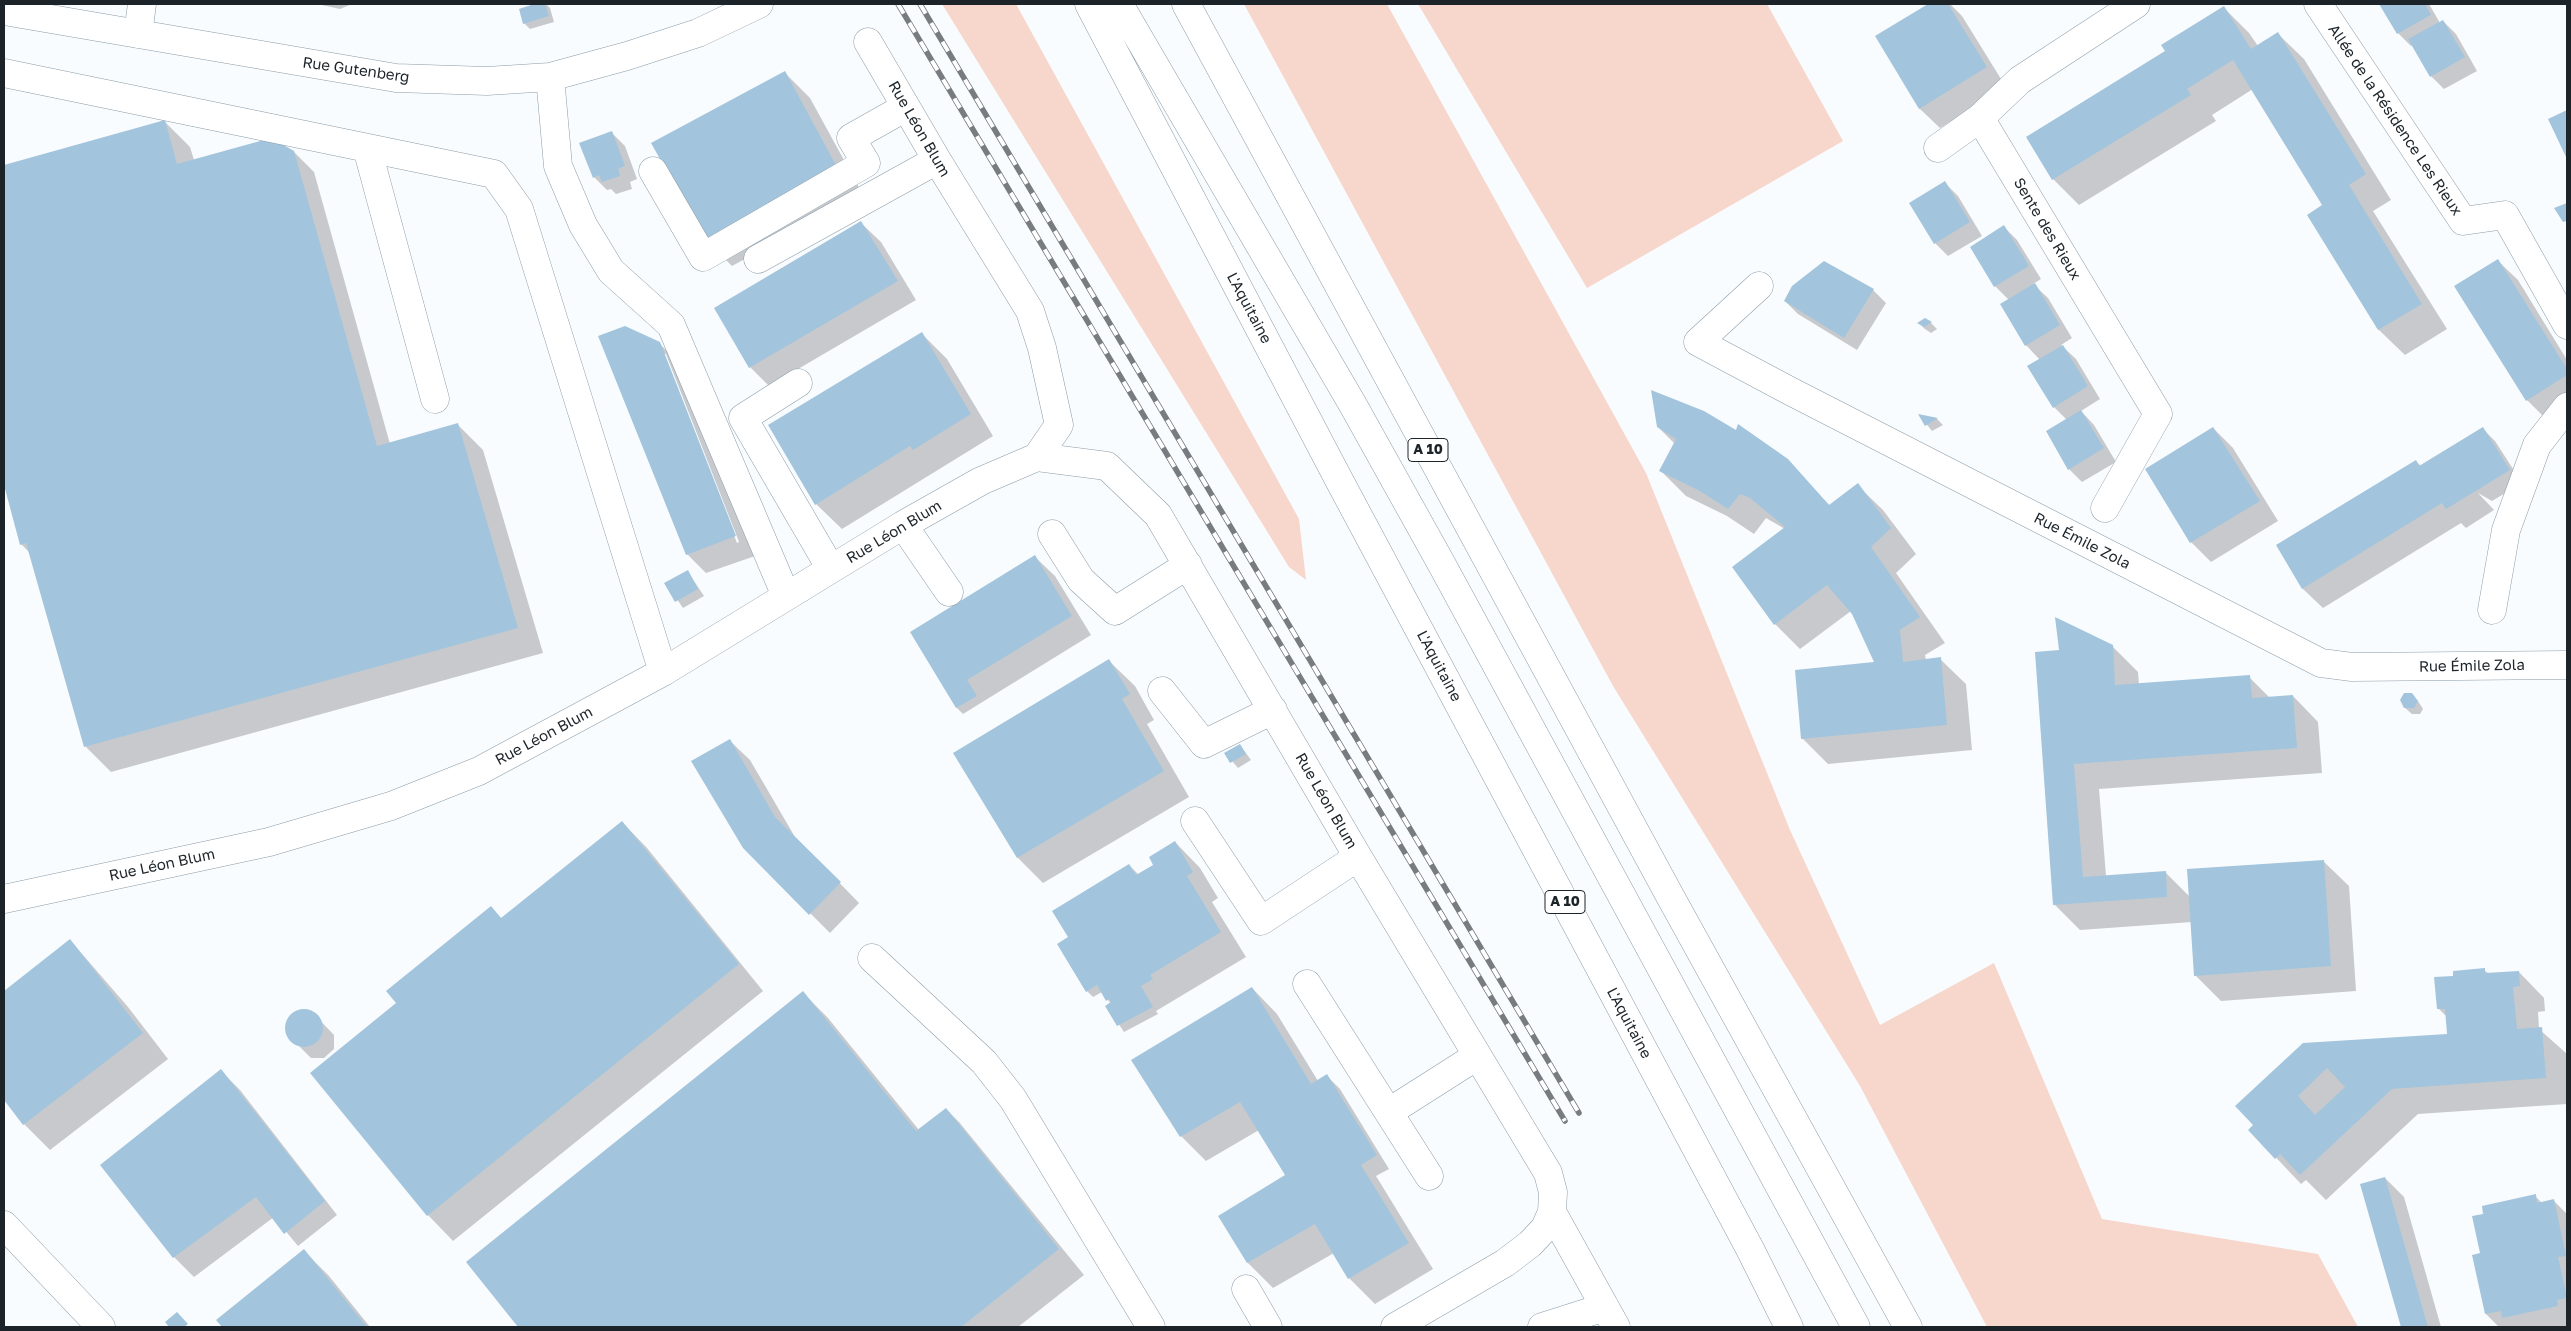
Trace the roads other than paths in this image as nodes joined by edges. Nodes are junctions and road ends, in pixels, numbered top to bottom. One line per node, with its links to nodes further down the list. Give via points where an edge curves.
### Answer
1 (142, 4): 9 (main road)
2 (759, 4): 12 (main road, Rue Gutenberg, via 698,33)
3 (1089, 4): 55 (main road, L'Aquitaine / A 10)
4 (1119, 4): 56 (main road, via 1437,554)
5 (1186, 4): 57 (main road, A 10)
6 (2136, 4): 14 (main road, via 2020,80)
7 (2318, 4): 21 (main road, Allée de la Résidence Les Rieux, via 2463,221 2505,216)
8 (4, 12): 9 (main road, Rue Gutenberg)
9 (138, 34): 12 (main road, Rue Gutenberg, via 396,78 487,81)
10 (868, 42): 13 (main road, Rue Léon Blum)
11 (4, 73): 15 (main road)
12 (550, 76): 32 (main road, via 558,166 583,225 611,271 671,325)
13 (906, 107): 17 (main road, Rue Léon Blum); 18 (main road, via 851,138 866,163 703,257)
14 (1980, 118): 16 (main road); 26 (main road, Sente des Rieux, via 2158,414)
15 (367, 148): 23 (main road); 35 (main road, via 494,174 519,209)
16 (1938, 148)
17 (937, 160): 19 (main road); 25 (main road, Rue Léon Blum, via 1030,311 1059,425)
18 (652, 171)
19 (758, 259)
20 (1759, 286): 34 (main road, Rue Émile Zola, via 1698,342 2321,663 2387,667)
21 (2567, 325)
22 (798, 383): 30 (main road, via 743,418)
23 (434, 399)
24 (2567, 407): 33 (main road, via 2537,445 2506,530)
25 (1037, 457): 27 (main road, Rue Léon Blum, via 981,481); 29 (main road, Rue Léon Blum, via 1106,466 1158,515)
26 (2105, 508)
27 (903, 526): 30 (main road, Rue Léon Blum); 31 (main road)
28 (1052, 534): 29 (main road, via 1081,580 1115,611)
29 (1188, 565): 37 (main road, Rue Léon Blum)
30 (831, 569): 32 (main road, Rue Léon Blum)
31 (949, 592)
32 (786, 596): 35 (main road, Rue Léon Blum)
33 (2492, 610)
34 (2567, 664)
35 (663, 672): 40 (main road, Rue Léon Blum, via 479,771 391,806 269,842)
36 (1162, 691): 37 (main road, via 1204,744)
37 (1273, 710): 39 (main road, Rue Léon Blum)
38 (1195, 822): 39 (main road, via 1261,921)
39 (1358, 857): 43 (main road, Rue Léon Blum)
40 (4, 899)
41 (872, 958): 51 (main road, via 984,1062 1013,1099)
42 (1307, 984): 44 (main road)
43 (1477, 1056): 44 (main road); 46 (main road, Rue Léon Blum, via 1548,1173)
44 (1388, 1112): 45 (main road)
45 (1429, 1176)
46 (1552, 1212): 49 (main road); 53 (main road, via 1530,1244 1504,1263)
47 (4, 1225): 50 (main road)
48 (1246, 1289): 52 (main road)
49 (1610, 1317): 54 (main road)
50 (101, 1327)
51 (1151, 1327)
52 (1268, 1327)
53 (1395, 1327)
54 (1542, 1327)
55 (1789, 1327)
56 (1856, 1327)
57 (1908, 1327)

